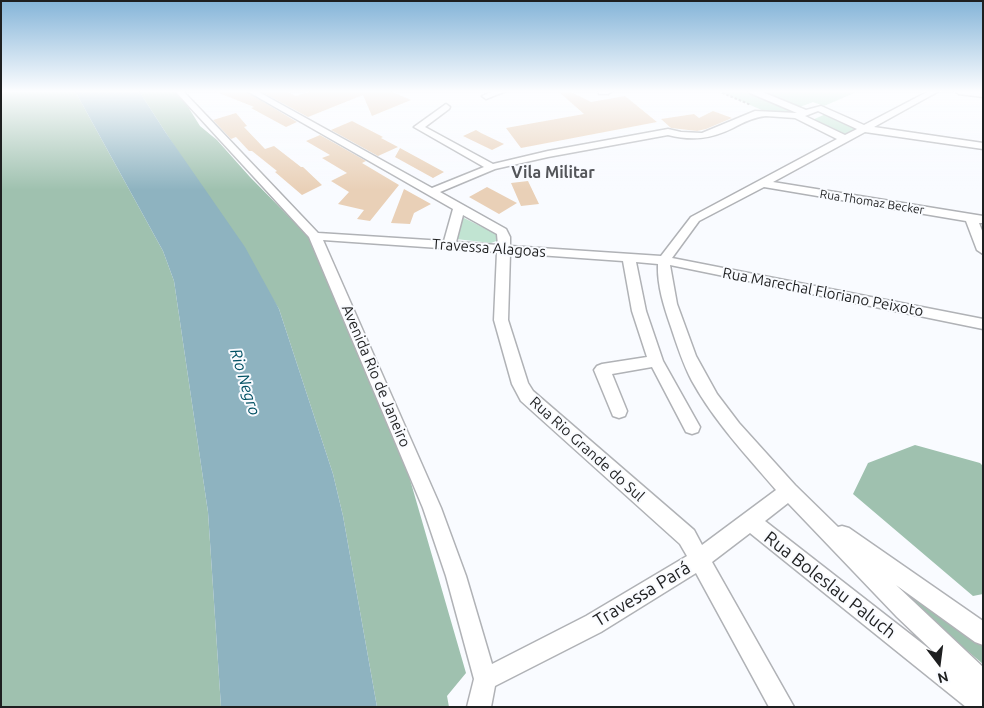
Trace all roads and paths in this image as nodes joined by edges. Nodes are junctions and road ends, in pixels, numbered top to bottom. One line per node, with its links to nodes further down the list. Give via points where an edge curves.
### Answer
1 (210, 124): 16 (street, Avenida Rio de Janeiro)
2 (310, 124): 13 (street, Rua Rio Grande do Sul)
3 (423, 124): 11 (street, via 419,127)
4 (733, 124): 11 (street, via 704,137 668,132)
5 (814, 124): 9 (street)
6 (854, 124): 8 (street)
7 (874, 124): 8 (street)
8 (865, 129): 9 (street); 10 (street)
9 (845, 139): 12 (street)
10 (983, 146)
11 (492, 168): 13 (street)
12 (761, 183): 15 (street, Rua Thomaz Becker); 21 (street, via 695,219)
13 (431, 192): 14 (street, Rua Rio Grande do Sul)
14 (459, 208): 17 (street); 18 (street, Rua Rio Grande do Sul, via 502,232)
15 (977, 219): 19 (street)
16 (315, 236): 17 (street, Travessa Alagoas); 31 (street, Avenida Rio de Janeiro, via 432,508 456,576)
17 (449, 246): 18 (street, Travessa Alagoas)
18 (504, 249): 20 (street, Travessa Alagoas); 29 (street, Rua Rio Grande do Sul, via 501,320 523,390 540,410 686,537)
19 (983, 250)
20 (629, 258): 21 (street, Travessa Alagoas); 23 (street, via 639,311)
21 (664, 260): 22 (street, Rua Marechal Floriano Peixoto); 26 (street, Rua Boleslau Paluch, via 670,304 698,378 733,428)
22 (983, 324)
23 (656, 361): 24 (street, via 602,370); 25 (street)
24 (619, 411)
25 (692, 427)
26 (788, 491): 27 (street, Rua Boleslau Paluch); 28 (street, Travessa Pará)
27 (814, 515): 30 (street); 32 (street, Rua Boleslau Paluch, via 905,609)
28 (749, 521): 29 (street, Travessa Pará); 33 (street, Rua Boleslau Paluch)
29 (698, 560): 31 (street, Travessa Pará, via 548,650); 35 (street, Rua Rio Grande do Sul)
30 (983, 634)
31 (485, 679): 34 (street, Avenida Rio de Janeiro)
32 (983, 683)
33 (983, 705)
34 (479, 707)
35 (782, 707)

